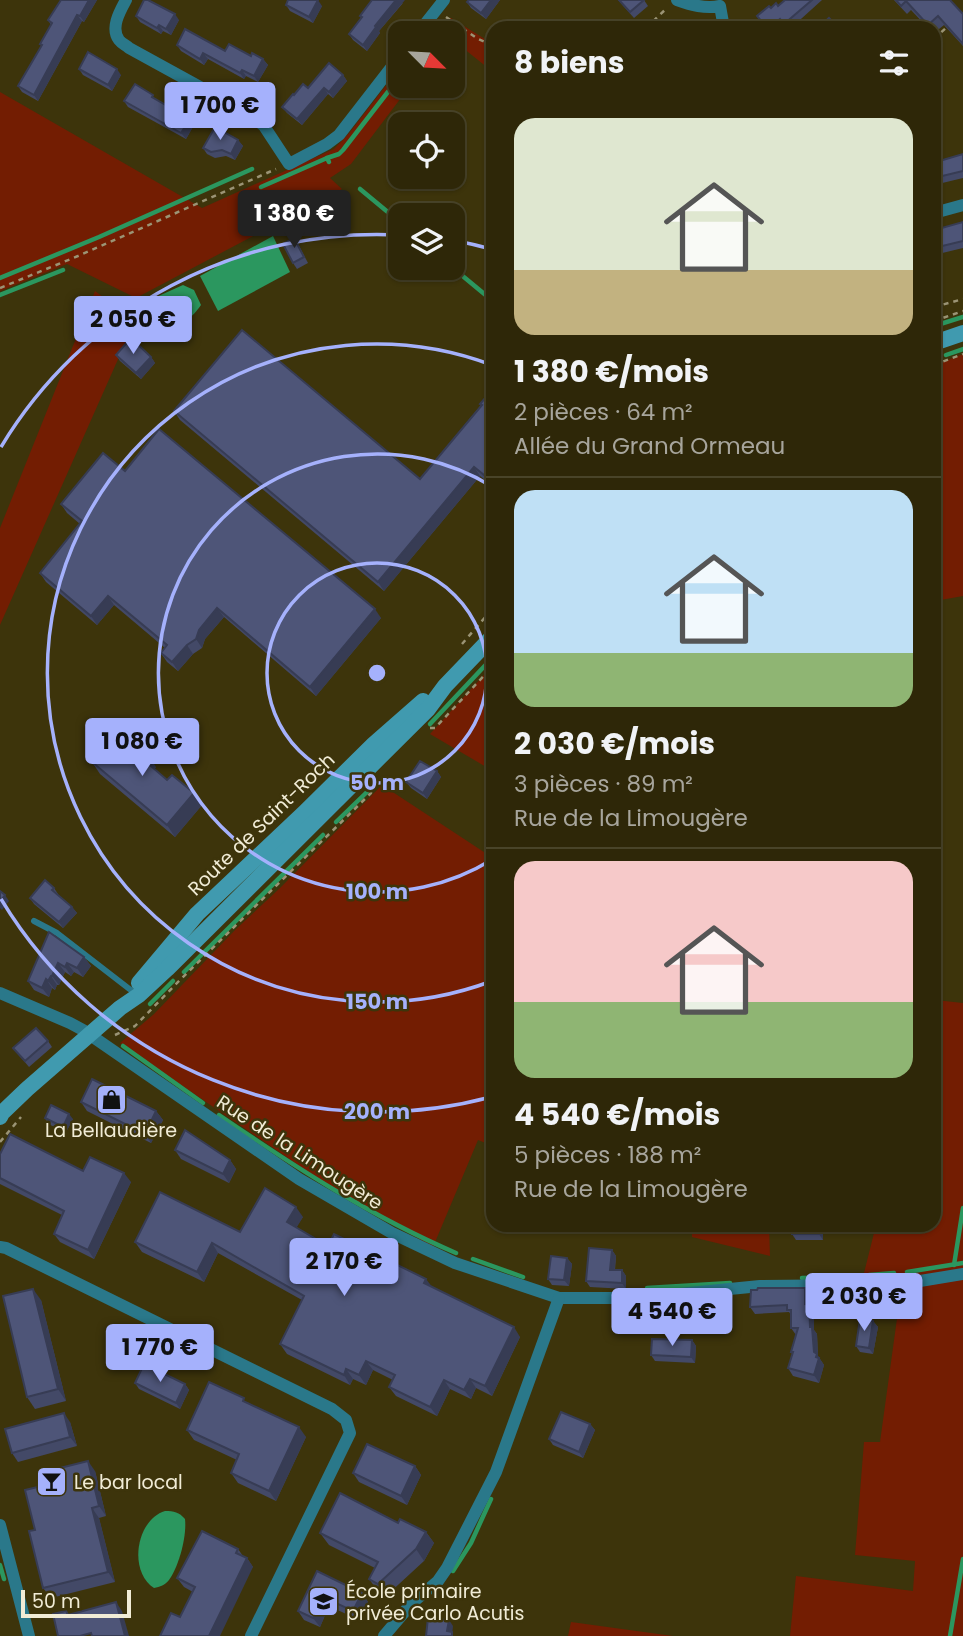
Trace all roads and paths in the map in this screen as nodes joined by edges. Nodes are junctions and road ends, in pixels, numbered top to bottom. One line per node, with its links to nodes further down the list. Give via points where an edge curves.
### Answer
1 (126, 0): 13 (street, via 118,14 119,40 251,115 264,125)
2 (675, 0): 5 (street, via 701,7); 8 (path)
3 (733, 0): 5 (street)
4 (440, 5): 7 (street); 11 (path)
5 (720, 6): 9 (street)
6 (954, 20): 10 (path)
7 (427, 21)
8 (654, 21)
9 (723, 21)
10 (941, 32)
11 (486, 42)
12 (388, 72): 13 (street, via 339,135)
13 (289, 164): 16 (path)
14 (963, 205): 15 (street)
15 (941, 211)
16 (0, 288)
17 (963, 299): 18 (path)
18 (941, 305)
19 (963, 311): 20 (path)
20 (941, 317)
21 (963, 333): 22 (street)
22 (941, 340)
23 (963, 354): 24 (path)
24 (941, 362)
25 (486, 643): 26 (street, Route de Saint-Roch)
26 (445, 686): 29 (street, Route de Saint-Roch, via 374,744 197,914); 31 (street, Route de Saint-Roch, via 315,823 158,978)
27 (34, 921): 29 (lane, via 57,933)
28 (180, 980): 33 (path, via 135,1026)
29 (132, 991): 31 (street, Route de Saint-Roch)
30 (0, 993): 32 (street, Rue de la Limougère)
31 (120, 1009): 32 (street, Route de Saint-Roch)
32 (88, 1034): 34 (street, Route de Saint-Roch); 37 (street, Rue de la Limougère, via 299,1179 392,1233 456,1263)
33 (115, 1035)
34 (1, 1114)
35 (0, 1247): 40 (street, via 332,1409 346,1420 350,1433)
36 (963, 1274): 37 (street, Rue de la Limougère, via 914,1282 760,1286 639,1298)
37 (559, 1298): 41 (street, via 496,1472 447,1568)
38 (0, 1525): 39 (street)
39 (29, 1636)
40 (251, 1636)
41 (384, 1636)

